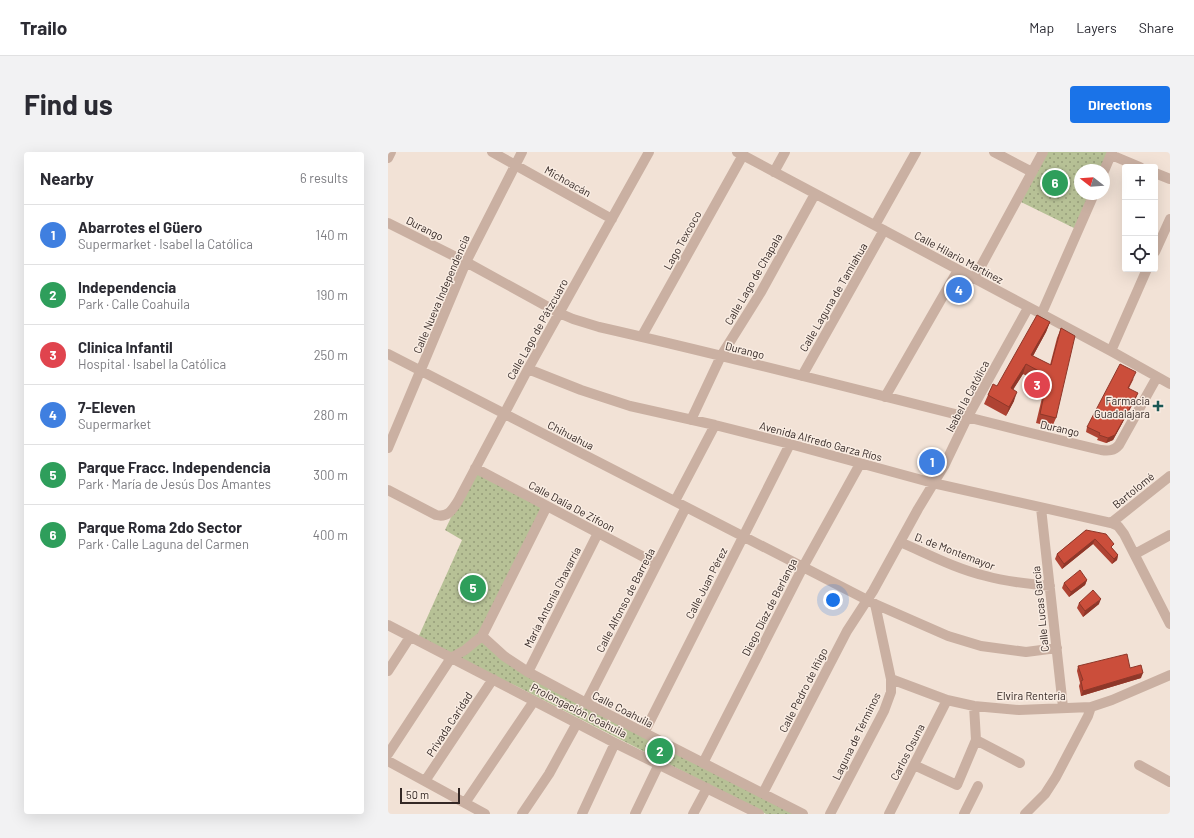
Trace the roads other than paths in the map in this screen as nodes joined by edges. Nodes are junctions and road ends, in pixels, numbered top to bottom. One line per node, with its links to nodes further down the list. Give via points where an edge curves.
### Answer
1 (391, 152): 11 (street)
2 (492, 152): 14 (street, Michoacán)
3 (522, 152): 14 (street, Calle Nueva Independencia)
4 (649, 152): 21 (street, Calle Lago de Pátzcuaro)
5 (785, 152): 15 (street)
6 (916, 152): 24 (street)
7 (994, 152): 16 (street)
8 (1043, 152): 16 (street)
9 (740, 154): 15 (street, Calle Hilario Martínez); 34 (street, Lago Texcoco)
10 (1111, 154): 12 (street); 13 (street)
11 (388, 158)
12 (1107, 164)
13 (1133, 164)
14 (515, 165): 21 (street, Michoacán); 27 (street, Calle Nueva Independencia)
15 (774, 172): 19 (street, Calle Hilario Martínez)
16 (1032, 172): 30 (street)
17 (1158, 174): 18 (street)
18 (1170, 179)
19 (815, 194): 24 (street, Calle Hilario Martínez); 37 (street, Calle Lago de Chapala, via 762,292)
20 (1091, 200): 33 (street)
21 (612, 218): 32 (street, Calle Lago de Pátzcuaro)
22 (1170, 219): 26 (street)
23 (388, 223): 27 (street, Durango)
24 (875, 225): 25 (street, Calle Hilario Martínez)
25 (884, 230): 28 (street, Calle Hilario Martínez); 40 (street, Calle Laguna de Tamiahua)
26 (1158, 245)
27 (466, 262): 32 (street, Durango); 39 (street, Calle Nueva Independencia)
28 (958, 270): 30 (street, Calle Hilario Martínez); 43 (street)
29 (1146, 272): 35 (street)
30 (974, 279): 31 (street, Calle Hilario Martínez)
31 (1028, 308): 33 (street, Calle Hilario Martínez); 45 (street, Isabel la Católica)
32 (559, 313): 34 (street, Durango, via 599,327); 38 (street, Calle Lago de Pátzcuaro)
33 (1041, 314): 35 (street, Calle Hilario Martínez)
34 (642, 336): 37 (street, Durango)
35 (1111, 351): 41 (street, Calle Hilario Martínez)
36 (388, 354): 39 (street, Chihuahua)
37 (721, 356): 40 (street, Durango); 46 (street, Calle Lago de Chapala)
38 (528, 369): 44 (street, Calle Lago de Pátzcuaro); 46 (street, Avenida Alfredo Garza Ríos, via 607,399)
39 (421, 371): 44 (street, Chihuahua); 49 (street, Calle Nueva Independencia)
40 (802, 376): 43 (street, Durango)
41 (1157, 377): 42 (street, Calle Hilario Martínez); 45 (street, Durango, via 1119,445 1106,451)
42 (1170, 384)
43 (885, 396): 45 (street, Durango)
44 (504, 414): 51 (street, Calle Lago de Pátzcuaro); 55 (street, Chihuahua)
45 (967, 418): 53 (street, Isabel la Católica)
46 (691, 420): 47 (street, Avenida Alfredo Garza Ríos)
47 (715, 425): 48 (street, Avenida Alfredo Garza Ríos); 55 (street)
48 (790, 444): 50 (street, Avenida Alfredo Garza Ríos); 62 (street, Calle Juan Pérez)
49 (388, 448)
50 (860, 464): 53 (street, Avenida Alfredo Garza Ríos); 66 (street, Diego Díaz de Berlanga)
51 (475, 468): 54 (street, Calle Lago de Pátzcuaro, via 458,501 444,516 431,513); 56 (street, Calle Dalia De Zifoon)
52 (1170, 476): 59 (street, Bartolomé)
53 (934, 484): 58 (street, Avenida Alfredo Garza Ríos); 63 (street, Isabel la Católica)
54 (388, 490)
55 (675, 501): 57 (street, Chihuahua)
56 (547, 506): 60 (street, Calle Dalia De Zifoon); 72 (street)
57 (686, 507): 62 (street, Chihuahua); 65 (street, Calle Alfonso de Barreda)
58 (1041, 508): 59 (street, Avenida Alfredo Garza Ríos); 67 (street, Calle Lucas García)
59 (1111, 523): 64 (street, via 1121,529)
60 (598, 533): 65 (street, Calle Dalia De Zifoon); 77 (street, María Antonia Chavarría)
61 (1170, 535): 64 (street)
62 (743, 537): 66 (street, Chihuahua); 88 (street, Calle Juan Pérez)
63 (900, 542): 67 (street, D. de Montemayor, via 986,577); 68 (street, Isabel la Católica)
64 (1135, 554): 69 (street)
65 (657, 564): 83 (street, Calle Alfonso de Barreda)
66 (803, 568): 68 (street, Chihuahua); 93 (street, Diego Díaz de Berlanga)
67 (1050, 586): 74 (street, Calle Lucas García)
68 (871, 602): 74 (street, Chihuahua, via 948,636 981,646 1026,652); 80 (street, Laguna de Términos); 102 (street, Calle Pedro de Iñigo, via 847,631)
69 (1167, 610): 70 (street)
70 (1170, 624)
71 (388, 625): 73 (street, Prolongación Coahuila)
72 (482, 636): 75 (street); 77 (street, Calle Coahuila, via 504,656)
73 (410, 637): 75 (street, Prolongación Coahuila); 76 (street)
74 (1057, 648): 85 (street, Calle Lucas García)
75 (451, 658): 79 (street, Prolongación Coahuila); 91 (street)
76 (388, 671)
77 (528, 672): 83 (street, Calle Coahuila)
78 (1170, 675): 86 (street, Elvira Rentería)
79 (492, 679): 82 (street, Prolongación Coahuila); 98 (street, Privada Caridad)
80 (891, 679): 81 (street, Elvira Rentería); 112 (street, Laguna de Términos, via 891,692 884,710)
81 (947, 700): 84 (street, Elvira Rentería); 96 (street, Carlos Osuna)
82 (534, 701): 87 (street, Prolongación Coahuila); 103 (street)
83 (586, 703): 88 (street, Calle Coahuila)
84 (974, 706): 85 (street, Elvira Rentería, via 1018,710); 89 (street)
85 (1063, 707): 86 (street, Elvira Rentería)
86 (1091, 707): 115 (street, via 1056,777 1045,794)
87 (577, 723): 90 (street, Prolongación Coahuila); 107 (street, via 549,774)
88 (644, 733): 93 (street, Calle Coahuila)
89 (976, 740): 94 (street); 96 (street, via 957,785)
90 (615, 743): 95 (street, Prolongación Coahuila); 108 (street)
91 (388, 754)
92 (388, 761): 98 (street)
93 (702, 763): 102 (street, Calle Coahuila)
94 (1020, 763)
95 (659, 764): 100 (street, Prolongación Coahuila); 109 (street)
96 (914, 765): 113 (street, Carlos Osuna)
97 (1139, 765): 99 (street)
98 (425, 781): 103 (street)
99 (1170, 782)
100 (706, 788): 105 (street, Prolongación Coahuila); 110 (street)
101 (976, 790): 114 (street)
102 (763, 793): 111 (street, Calle Coahuila)
103 (465, 803): 104 (street)
104 (472, 811): 106 (street)
105 (753, 813)
106 (485, 814)
107 (522, 814)
108 (582, 814)
109 (635, 814)
110 (693, 814)
111 (803, 814)
112 (830, 814)
113 (889, 814)
114 (964, 814)
115 (1025, 814)

